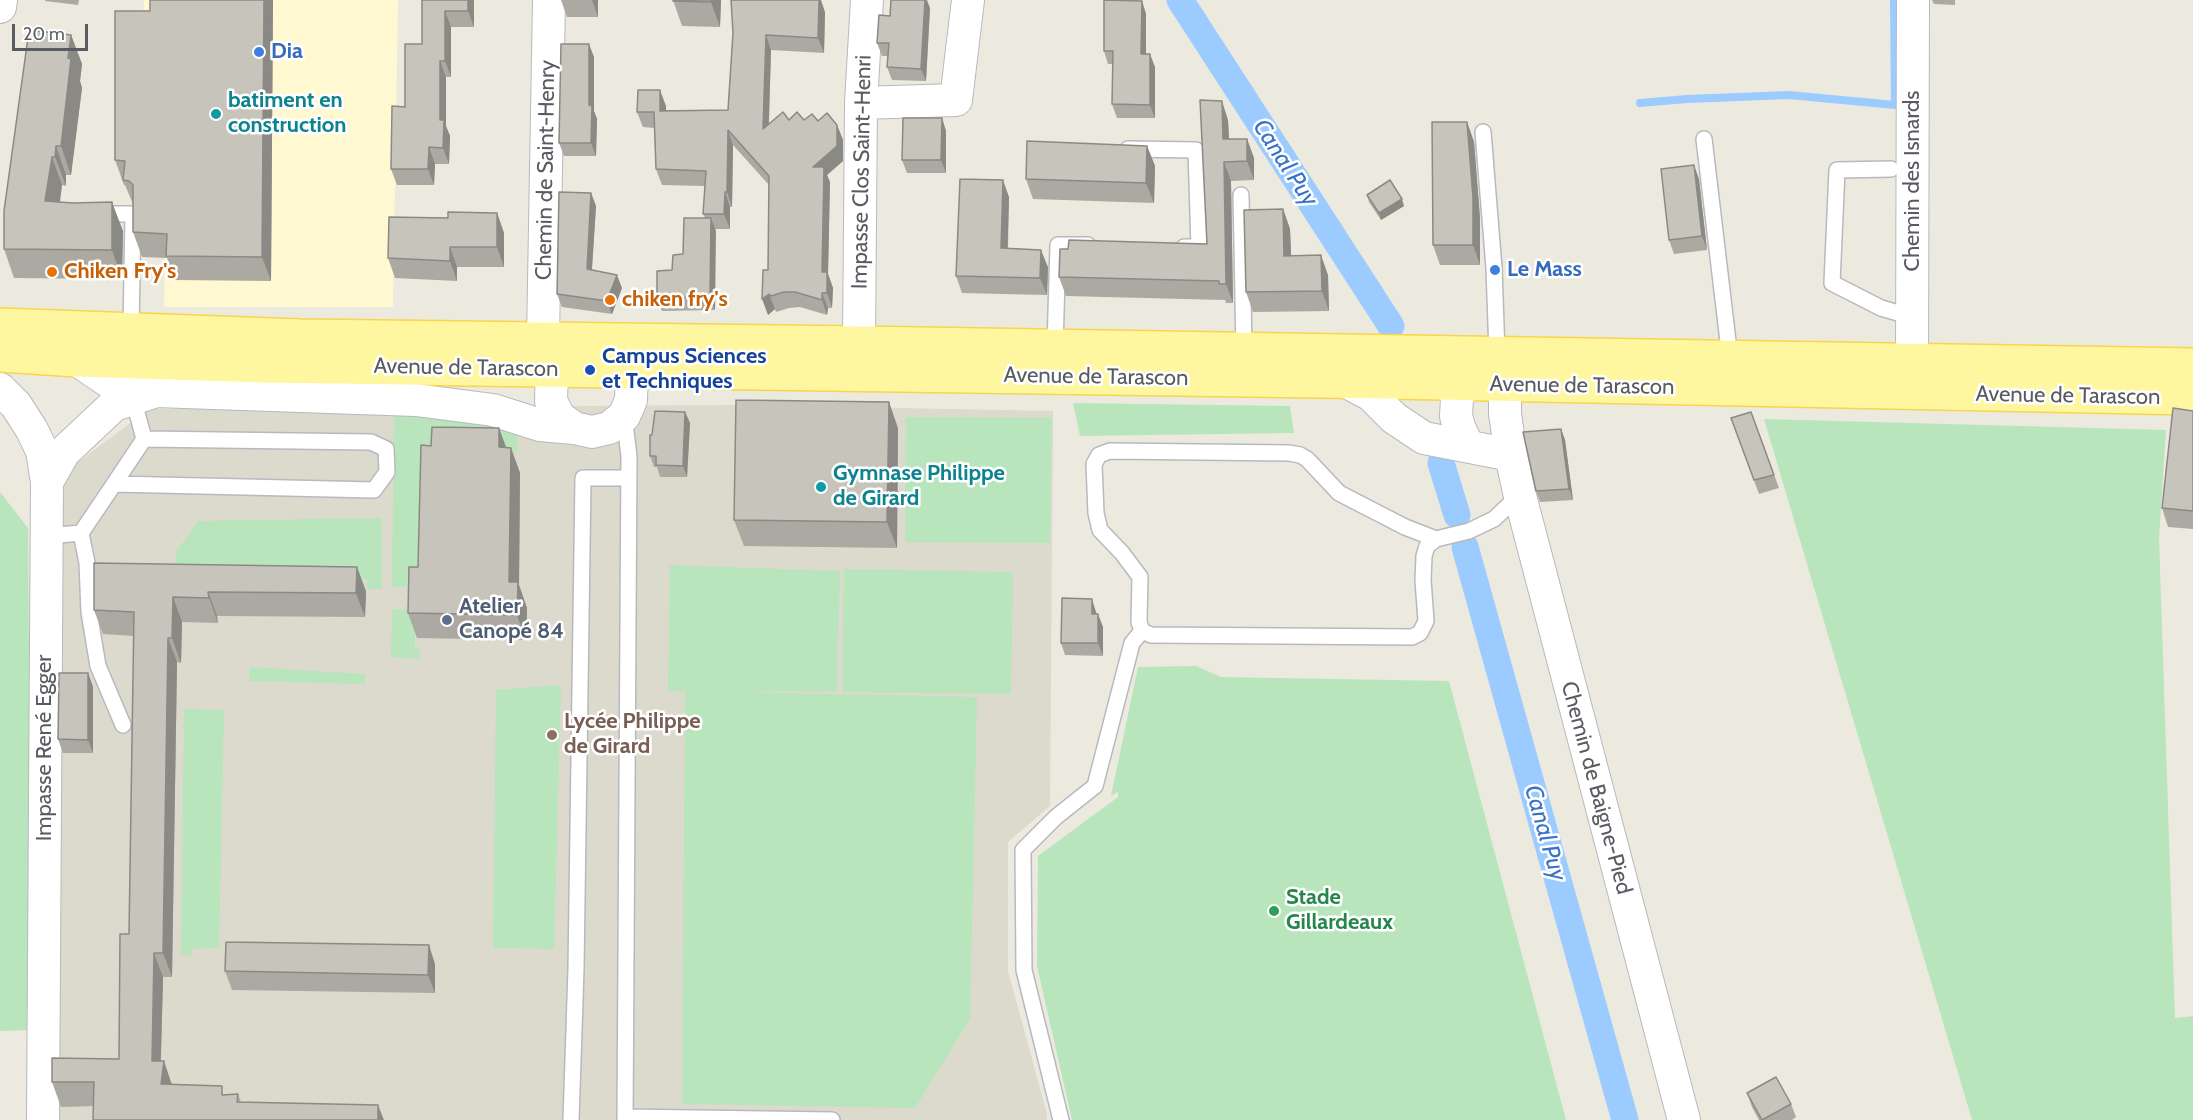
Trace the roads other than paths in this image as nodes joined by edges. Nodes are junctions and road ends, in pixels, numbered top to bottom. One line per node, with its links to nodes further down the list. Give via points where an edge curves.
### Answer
1 (1, 0): 6 (street)
2 (549, 0): 22 (street, Chemin de Saint-Henry)
3 (867, 0): 7 (street, Impasse Clos Saint-Henri)
4 (968, 0): 7 (street, via 956,100)
5 (1913, 0): 16 (street, Chemin des Isnards)
6 (0, 7)
7 (861, 103): 19 (street, Impasse Clos Saint-Henri)
8 (1483, 132): 28 (lane, via 1494,268)
9 (1704, 140): 24 (lane)
10 (1116, 149): 15 (lane, via 1196,150 1199,248)
11 (1891, 169): 16 (lane, via 1837,170 1832,283 1881,308)
12 (1241, 195): 21 (lane)
13 (81, 214): 18 (lane, via 133,214)
14 (1105, 246): 20 (lane, via 1058,245)
15 (1164, 247)
16 (1912, 317): 26 (street, Chemin des Isnards)
17 (0, 325): 18 (main road, Avenue de Tarascon)
18 (131, 330): 22 (main road, Avenue de Tarascon, via 300,336)
19 (859, 343): 20 (main road, Avenue de Tarascon); 22 (main road, Avenue de Tarascon)
20 (1055, 346): 21 (main road, Avenue de Tarascon)
21 (1244, 350): 28 (main road, Avenue de Tarascon)
22 (548, 354): 25 (main road, Avenue de Tarascon, via 266,366); 29 (main road, Avenue de Tarascon); 35 (street, Chemin de Saint-Henry, via 551,401 559,417)
23 (0, 355): 25 (main road, Avenue de Tarascon)
24 (1730, 358): 26 (main road, Avenue de Tarascon); 28 (main road, Avenue de Tarascon)
25 (77, 360): 32 (street, via 108,381)
26 (1912, 361): 27 (main road, Avenue de Tarascon)
27 (2193, 365)
28 (1481, 367): 30 (main road, Avenue de Tarascon); 33 (main road, Avenue de Tarascon); 37 (street, via 1457,399 1456,416); 38 (street, Chemin de Baigne-Pied, via 1505,414)
29 (632, 370): 30 (main road, Avenue de Tarascon); 34 (street, via 632,400)
30 (1345, 381): 37 (street, via 1371,395 1394,418 1424,438)
31 (0, 389): 40 (street, Impasse René Egger, via 32,430 42,451)
32 (144, 394): 35 (street, via 416,400 493,410 540,425); 36 (lane); 40 (street, via 114,405 82,434 64,452)
33 (2193, 398)
34 (624, 416): 35 (street, via 609,428 592,432); 39 (lane)
35 (574, 428)
36 (144, 439): 41 (lane); 41 (lane, via 370,442 386,449 387,472 374,490)
37 (1468, 446): 38 (street)
38 (1511, 455): 42 (street, Chemin de Baigne-Pied)
39 (628, 478): 48 (lane); 50 (lane, via 583,478)
40 (47, 482): 44 (street, Impasse René Egger)
41 (114, 484): 43 (lane)
42 (1519, 492): 45 (lane, via 1494,519); 53 (street, Chemin de Baigne-Pied)
43 (81, 533): 44 (lane); 47 (lane, via 98,666)
44 (47, 536): 49 (street, Impasse René Egger)
45 (1436, 540): 46 (lane, via 1427,546 1424,556 1426,621 1420,633 1412,637 1151,635); 46 (lane, via 1339,493 1300,455 1110,451 1100,455 1094,464 1096,513 1100,530 1140,577)
46 (1142, 631): 52 (lane, via 1132,643 1095,786 1023,850 1024,970)
47 (123, 725)
48 (625, 1118): 51 (lane)
49 (43, 1120)
50 (571, 1120)
51 (832, 1120)
52 (1060, 1120)
53 (1684, 1120)

